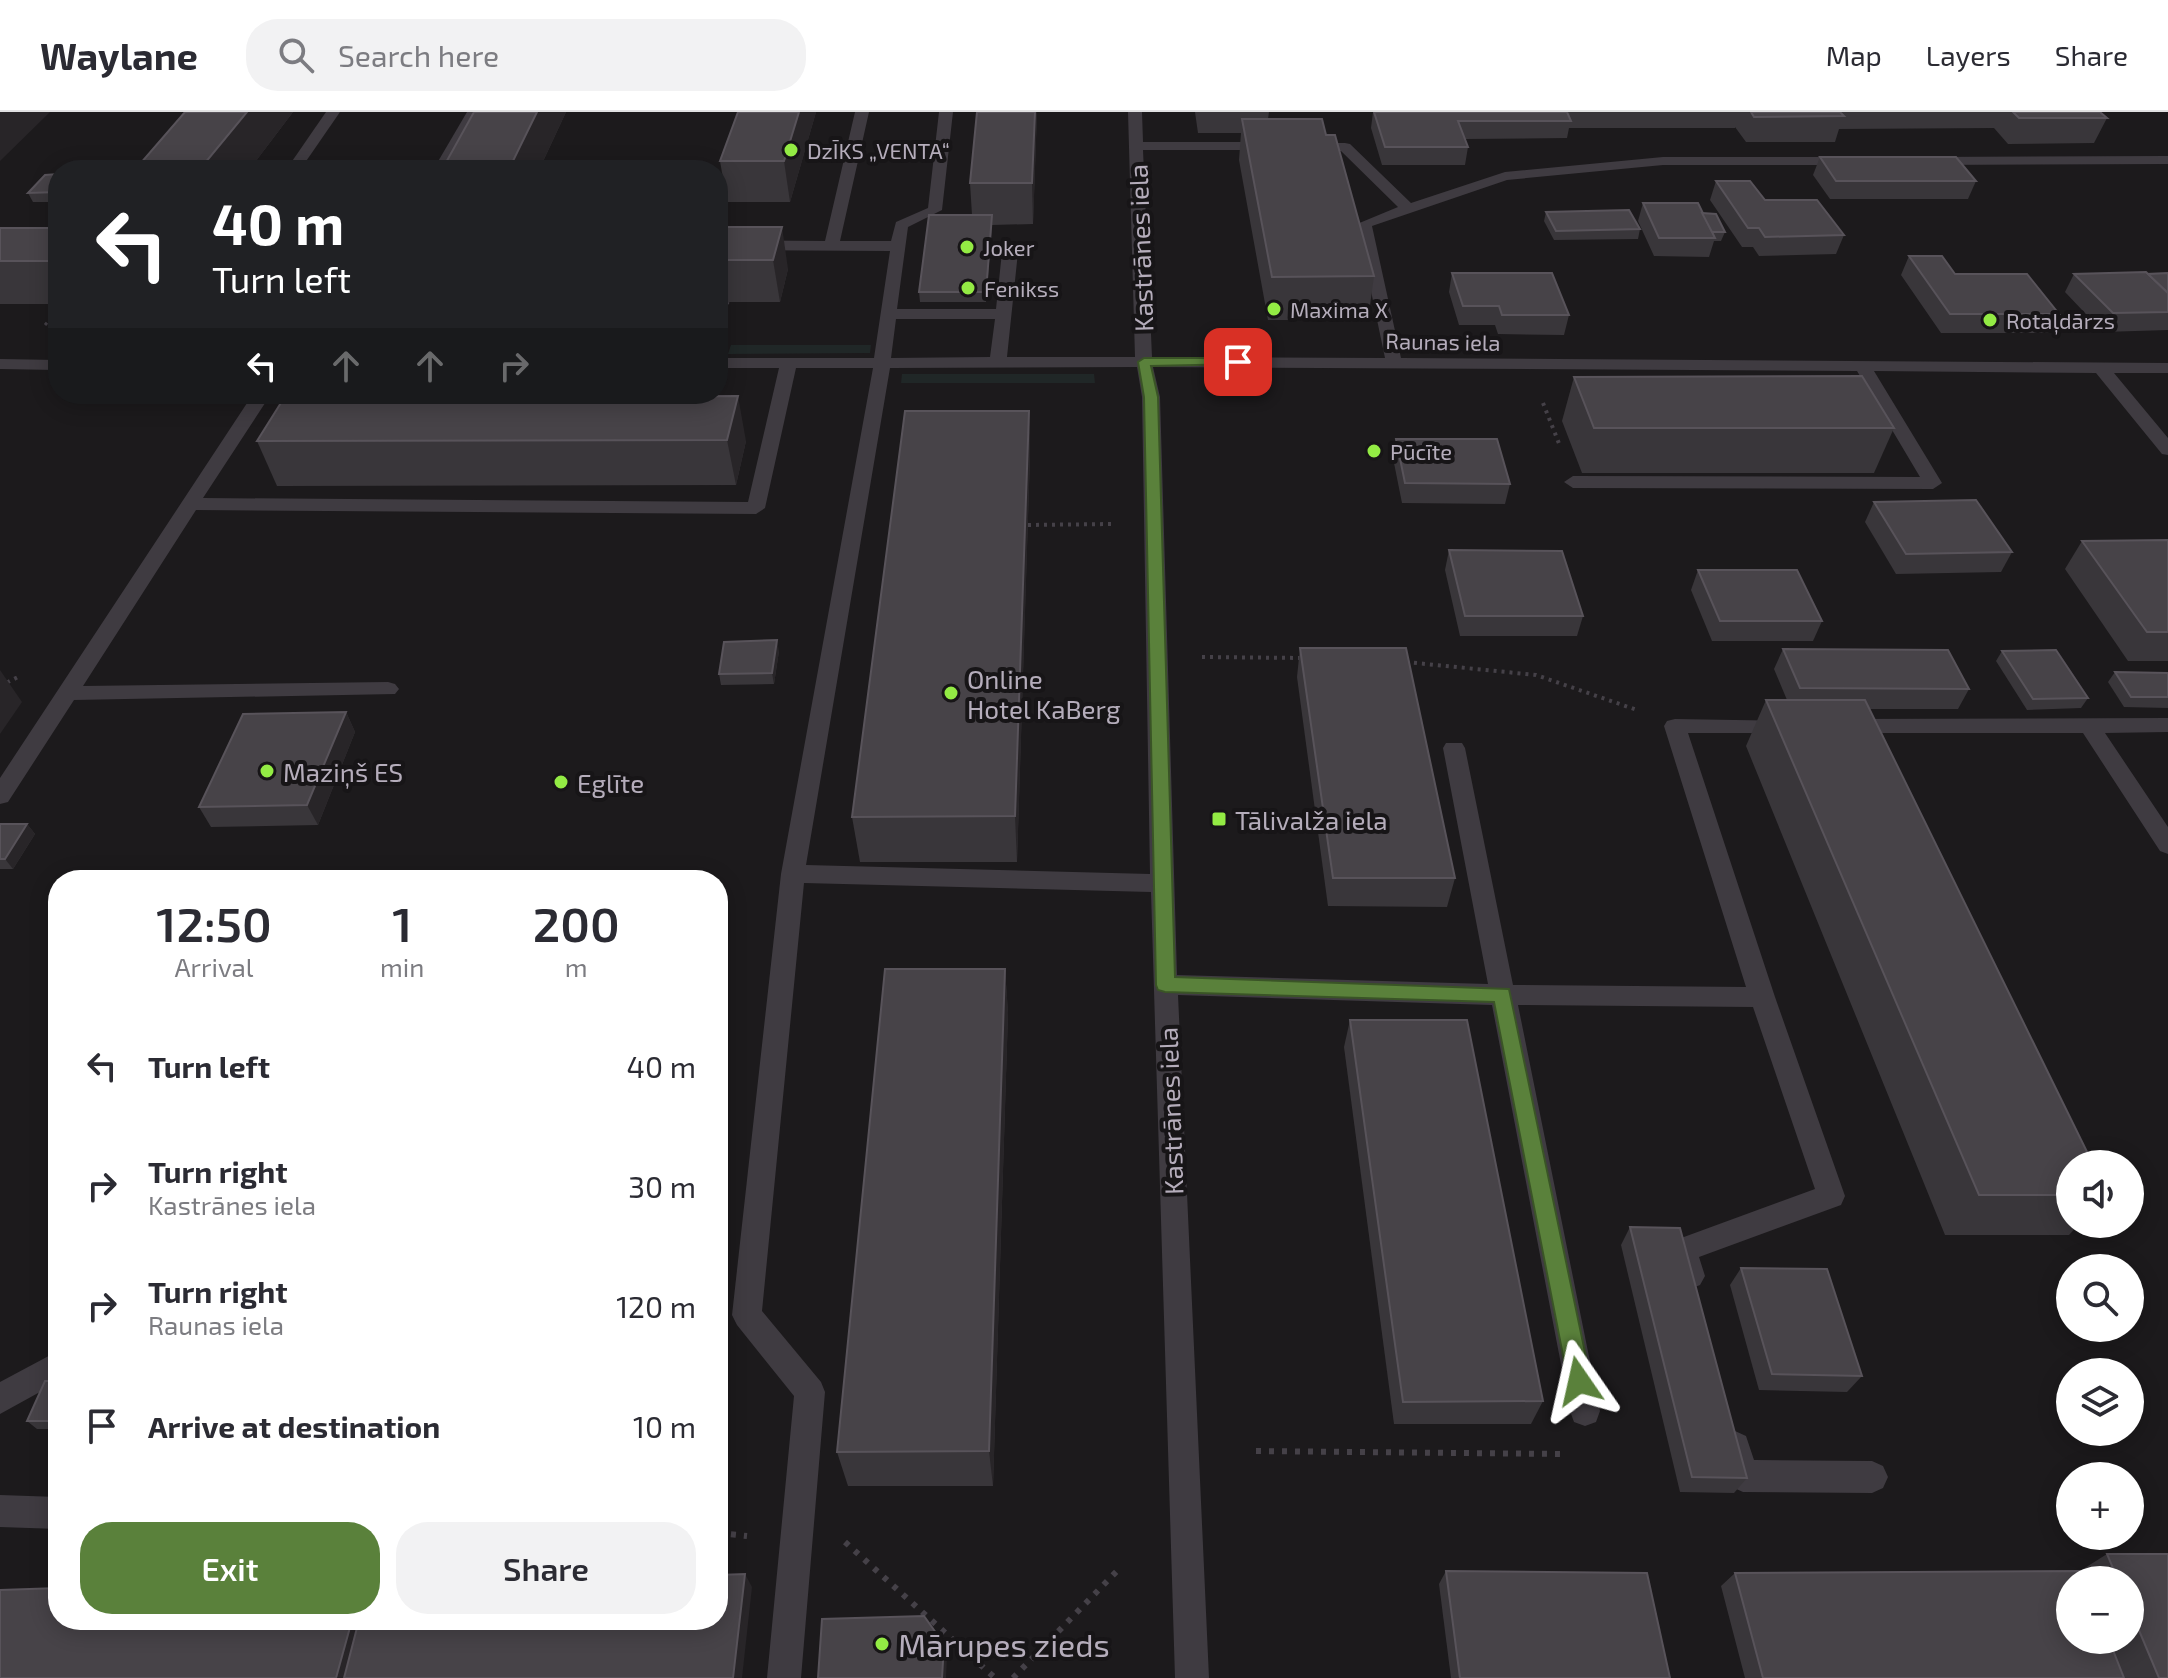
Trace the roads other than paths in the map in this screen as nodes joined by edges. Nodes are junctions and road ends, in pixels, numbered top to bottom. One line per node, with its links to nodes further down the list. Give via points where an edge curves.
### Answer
1 (333, 112): 7 (street)
2 (474, 112): 8 (street)
3 (862, 112): 14 (street)
4 (946, 112): 15 (street, via 935,210 901,225)
5 (1135, 112): 6 (street, Kastrānes iela)
6 (1137, 146): 12 (street, via 1345,147); 20 (street, Kastrānes iela)
7 (300, 160)
8 (446, 160)
9 (2168, 160): 11 (street)
10 (1868, 161): 12 (street, via 1663,161 1505,176)
11 (1915, 161)
12 (1408, 209): 24 (street, via 1364,224)
13 (728, 245): 14 (street)
14 (831, 246): 15 (street)
15 (898, 246): 17 (street)
16 (1010, 252): 18 (street)
17 (888, 314): 18 (street); 23 (street)
18 (1003, 314): 19 (street)
19 (998, 362): 20 (street, Raunas iela); 23 (street, Raunas iela)
20 (1144, 362): 24 (street, Raunas iela); 42 (street, Kastrānes iela, via 1151,397)
21 (728, 363): 22 (street, Raunas iela)
22 (789, 363): 23 (street, Raunas iela); 33 (street, via 756,508)
23 (882, 363): 41 (street)
24 (1394, 363): 27 (street, Raunas iela)
25 (0, 364): 26 (street)
26 (48, 365)
27 (1863, 367): 28 (street, Raunas iela); 32 (street, via 1933,483)
28 (2101, 368): 29 (street, Raunas iela); 31 (street)
29 (2168, 368)
30 (255, 404): 33 (street)
31 (2168, 450)
32 (1573, 482)
33 (190, 504): 35 (street)
34 (388, 689): 35 (street)
35 (67, 693): 39 (street)
36 (2089, 725): 37 (street); 40 (street); 45 (street, via 1675,726)
37 (2168, 725)
38 (1454, 748): 44 (street)
39 (0, 796)
40 (2168, 845)
41 (793, 874): 42 (street); 54 (street, via 747,1315 810,1392)
42 (1162, 883): 43 (street, Kastrānes iela)
43 (1165, 985): 44 (street); 55 (street, Kastrānes iela)
44 (1503, 995): 45 (street); 49 (street)
45 (1762, 997): 46 (street, via 1831,1196 1683,1250)
46 (1695, 1295)
47 (48, 1371): 48 (street)
48 (0, 1399)
49 (1585, 1411)
50 (1727, 1415): 51 (street, via 1743,1476)
51 (1872, 1477)
52 (0, 1511): 53 (street)
53 (48, 1513)
54 (784, 1678)
55 (1192, 1678)

